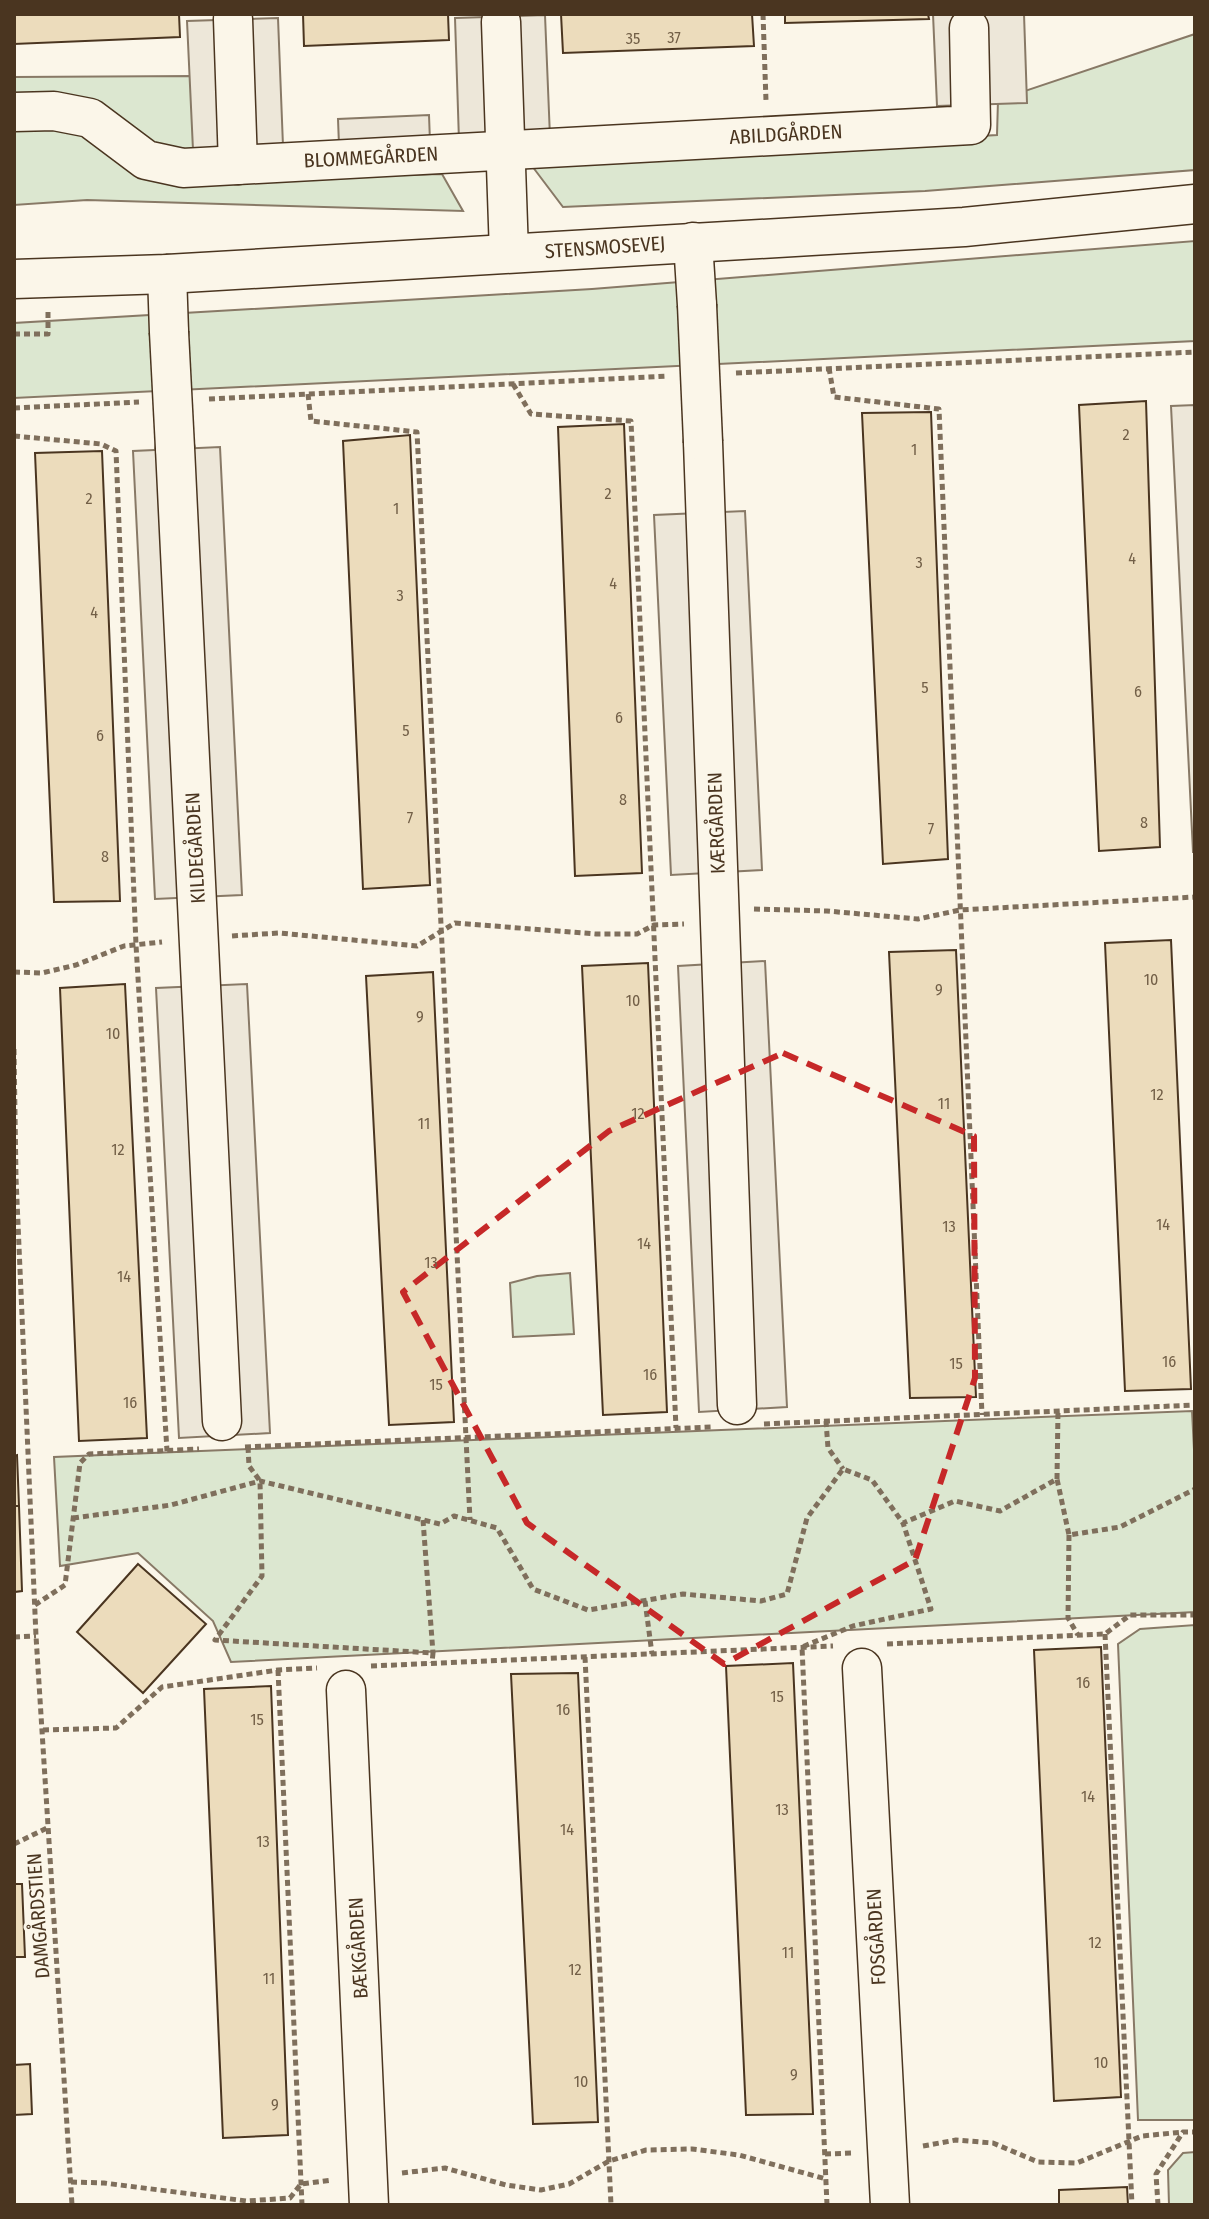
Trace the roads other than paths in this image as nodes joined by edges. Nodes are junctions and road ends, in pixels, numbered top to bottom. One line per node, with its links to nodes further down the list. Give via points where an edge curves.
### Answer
1 (233, 19): 6 (street)
2 (501, 22): 5 (street)
3 (969, 28): 5 (street, ABILDGÅRDEN, via 971,125)
4 (14, 112): 6 (street, BLOMMEGÅRDEN, via 54,111 90,118 146,160 183,168)
5 (505, 149): 6 (street, BLOMMEGÅRDEN); 9 (street)
6 (238, 165)
7 (1195, 204): 8 (street, STENSMOSEVEJ, via 964,227)
8 (693, 242): 9 (street, STENSMOSEVEJ); 12 (street, KÆRGÅRDEN, bridge)
9 (509, 253): 10 (street, STENSMOSEVEJ)
10 (167, 274): 11 (street, STENSMOSEVEJ); 13 (street, KILDEGÅRDEN, bridge)
11 (14, 279)
12 (737, 1418)
13 (230, 1441)
14 (863, 1652): 17 (street, FOSGÅRDEN)
15 (347, 1675): 16 (street, BÆKGÅRDEN)
16 (369, 2191)
17 (890, 2205)

